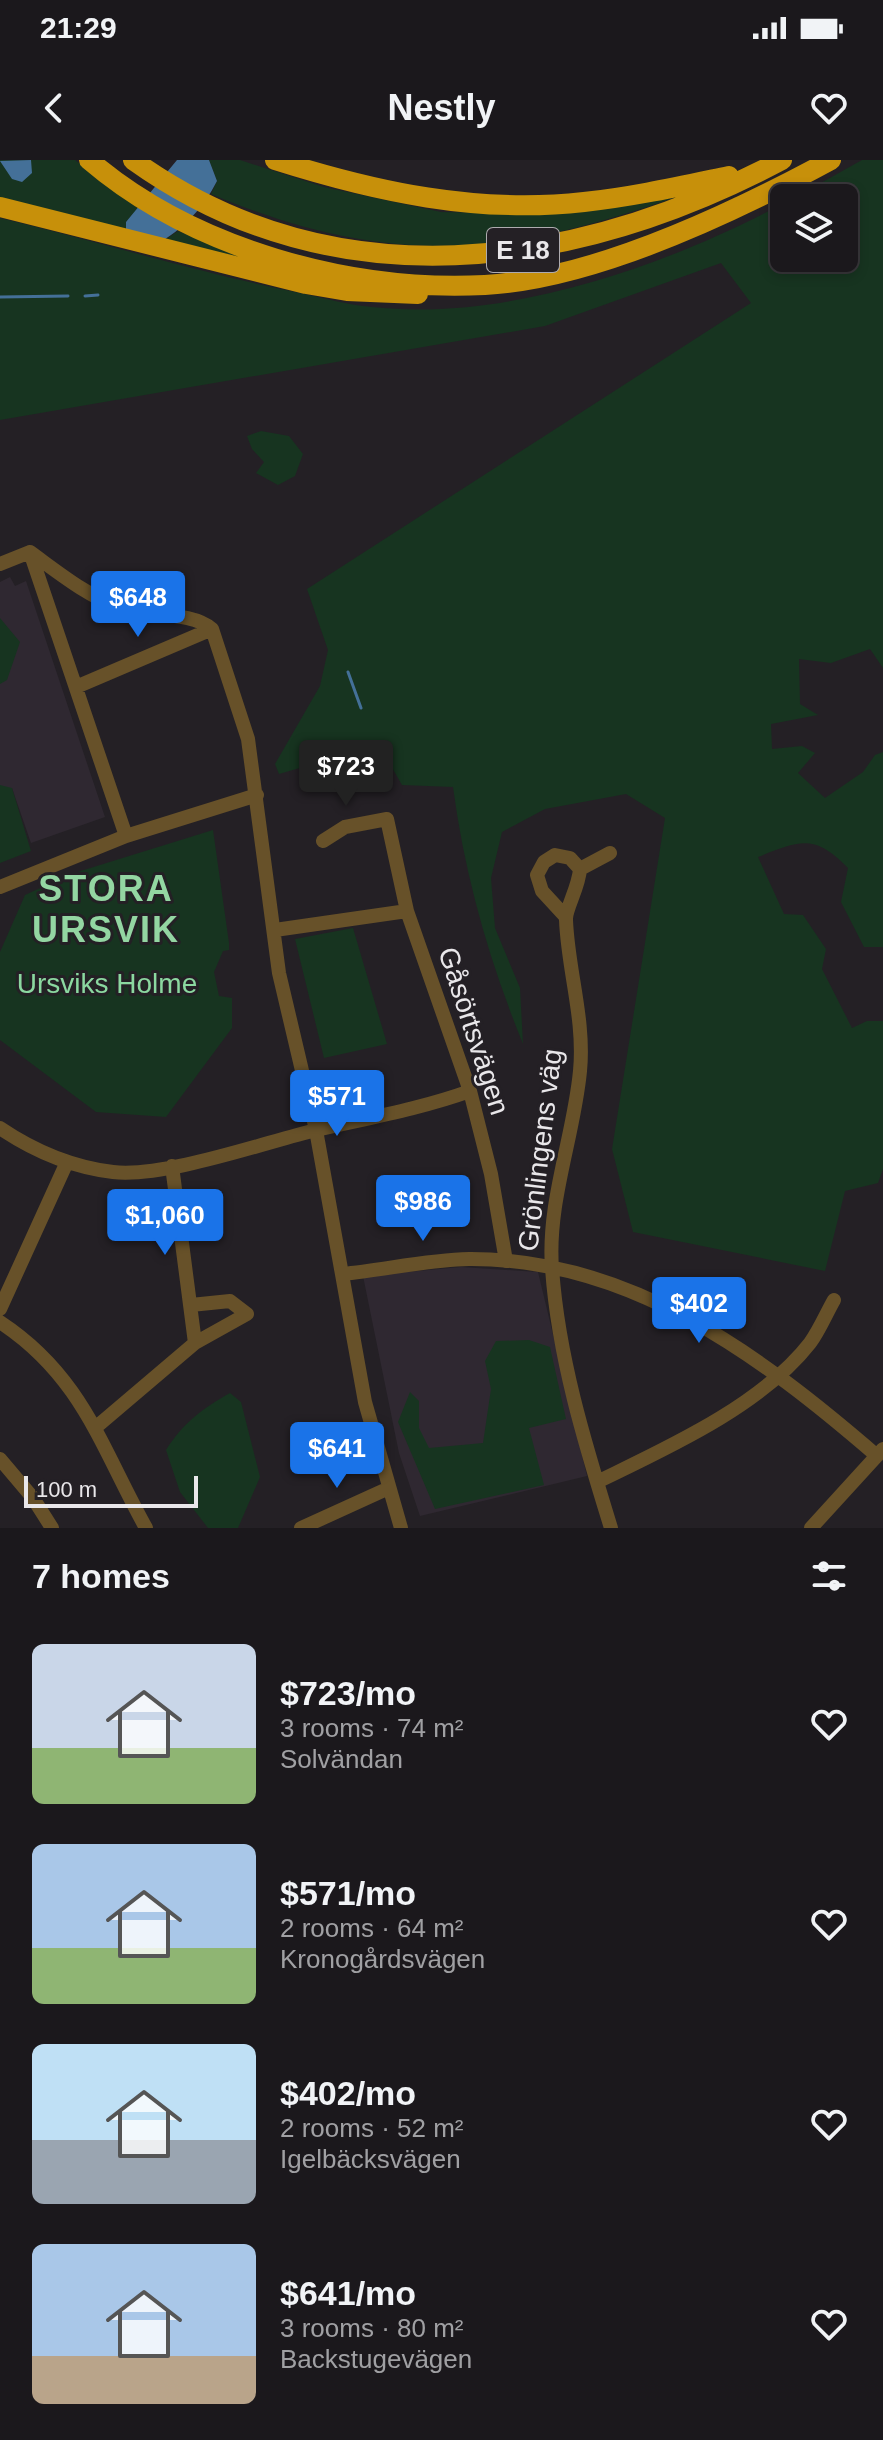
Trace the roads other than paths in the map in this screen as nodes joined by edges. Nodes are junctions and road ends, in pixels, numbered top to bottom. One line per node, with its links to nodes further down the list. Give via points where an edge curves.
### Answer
1 (89, 160): 7 (highway, E 18, via 167,213)
2 (133, 160): 5 (highway, E 18, via 210,206 271,231 357,252 443,257 514,252 578,239 664,212)
3 (275, 160): 5 (highway, via 417,197 515,205 582,202)
4 (831, 160): 7 (highway, E 18, via 674,235 558,272 485,285)
5 (773, 165)
6 (0, 207): 7 (highway)
7 (261, 264)
8 (30, 552): 9 (street); 10 (street, via 80,588 123,609); 11 (street)
9 (0, 564)
10 (212, 629): 11 (street); 12 (street, via 248,739)
11 (76, 687): 13 (street)
12 (257, 795): 13 (street); 20 (street)
13 (126, 836): 17 (street)
14 (323, 841): 18 (street, Gåsörtsvägen, via 345,827 387,819)
15 (610, 853): 16 (street)
16 (580, 869): 19 (street, Grönlingens väg, via 574,901); 19 (street, via 570,858 555,855 537,875 542,891)
17 (0, 887)
18 (407, 911): 20 (street); 21 (street, Gåsörtsvägen)
19 (565, 916): 27 (street, Grönlingens väg, via 581,1023 580,1068 557,1196)
20 (275, 930): 23 (street, via 279,973)
21 (470, 1091): 23 (street); 26 (street, Gåsörtsvägen)
22 (0, 1128): 24 (street)
23 (316, 1130): 25 (street); 28 (street)
24 (67, 1162): 25 (street, via 116,1172); 31 (street)
25 (172, 1166): 30 (street)
26 (506, 1261): 27 (street); 28 (street, via 430,1261)
27 (552, 1267): 34 (street, via 618,1284 669,1308 722,1336); 38 (street, Grönlingens väg, via 571,1385)
28 (342, 1274): 39 (street, via 365,1402)
29 (834, 1300): 34 (street, via 810,1343)
30 (191, 1305): 33 (street); 33 (street, via 230,1301 247,1314)
31 (0, 1309)
32 (0, 1322): 35 (street, via 52,1363)
33 (195, 1343): 35 (street)
34 (777, 1375): 36 (street); 38 (street, via 724,1414)
35 (95, 1428): 42 (street)
36 (880, 1452): 46 (street)
37 (0, 1459): 41 (street)
38 (597, 1482): 45 (street, Grönlingens väg)
39 (389, 1488): 40 (street); 44 (street)
40 (329, 1521): 43 (street)
41 (52, 1528)
42 (146, 1528)
43 (301, 1528)
44 (401, 1528)
45 (611, 1528)
46 (811, 1528)

